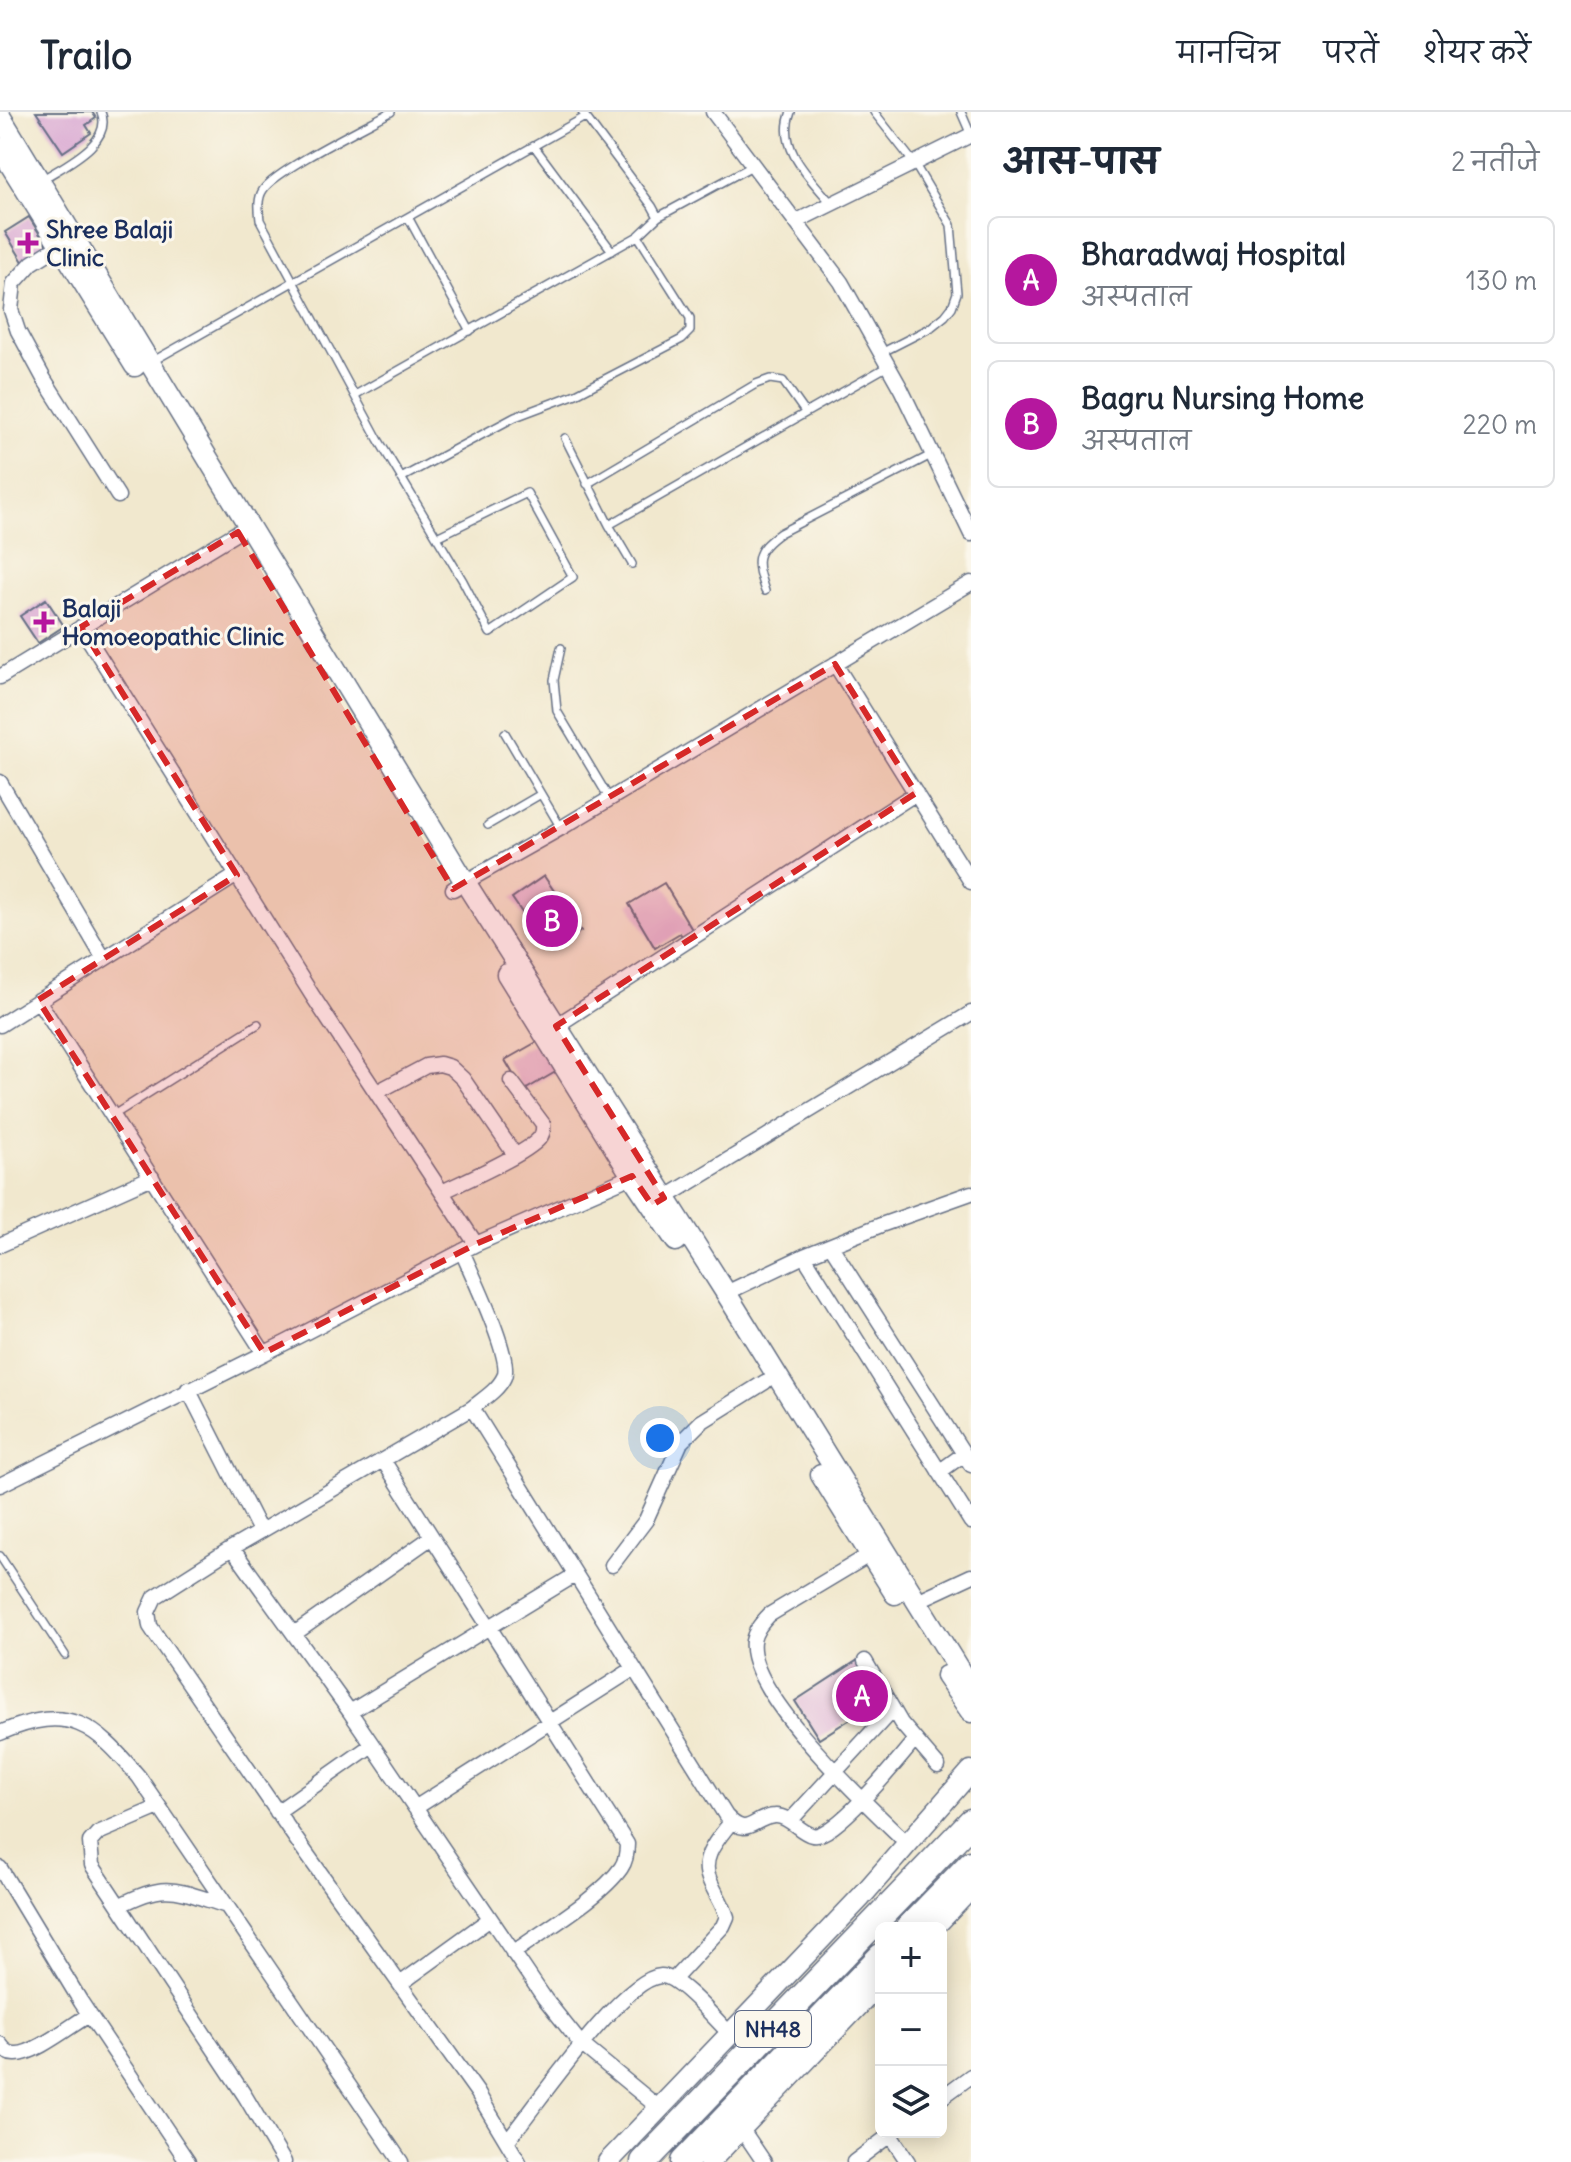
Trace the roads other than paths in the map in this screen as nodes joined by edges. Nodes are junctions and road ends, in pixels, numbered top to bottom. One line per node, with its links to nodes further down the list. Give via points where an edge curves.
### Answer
1 (9, 112): 9 (lane)
2 (101, 112): 15 (lane, via 98,141)
3 (391, 112): 23 (lane, via 263,190 260,220)
4 (713, 112): 14 (street)
5 (791, 112): 16 (lane, via 786,130 791,147)
6 (874, 112): 13 (lane)
7 (961, 112): 10 (lane)
8 (584, 114): 11 (lane); 18 (lane)
9 (0, 117): 15 (main road)
10 (971, 135): 13 (street)
11 (534, 146): 17 (lane); 22 (lane)
12 (0, 148): 15 (main road)
13 (914, 163): 16 (street); 25 (lane, via 951,225 957,293 945,316)
14 (755, 165): 18 (lane); 19 (street)
15 (32, 187): 21 (main road); 26 (main road)
16 (832, 204): 19 (street)
17 (408, 217): 23 (lane); 24 (lane)
18 (658, 217): 20 (lane)
19 (797, 221): 25 (street, via 841,282)
20 (638, 236): 22 (lane); 31 (lane, via 690,318 690,331 576,394 515,417)
21 (59, 246): 26 (main road); 33 (street, via 32,263 14,283 11,310 44,379)
22 (612, 251): 24 (lane)
23 (294, 281): 26 (lane); 27 (lane)
24 (470, 331): 27 (lane)
25 (884, 359): 28 (lane); 30 (street)
26 (143, 367): 35 (main road); 54 (main road)
27 (355, 395): 31 (lane)
28 (805, 412): 32 (lane, via 783,381 770,379); 34 (lane)
29 (565, 438): 32 (lane)
30 (933, 454): 36 (street); 40 (lane, via 764,545 757,567)
31 (401, 478): 37 (lane)
32 (587, 484): 34 (lane)
33 (118, 496)
34 (609, 525): 38 (lane)
35 (238, 532): 41 (street); 54 (main road)
36 (971, 534)
37 (437, 537): 37 (lane, via 527,493 573,577 490,633)
38 (632, 564)
39 (971, 583): 43 (street)
40 (765, 591)
41 (81, 627): 44 (street); 52 (street)
42 (561, 648): 49 (lane, via 554,680 557,711)
43 (835, 664): 47 (street); 49 (street)
44 (0, 677)
45 (505, 733): 48 (lane)
46 (0, 782): 55 (street)
47 (916, 793): 53 (street); 60 (street)
48 (541, 794): 50 (lane); 51 (lane)
49 (609, 799): 51 (street)
50 (488, 825)
51 (561, 828): 54 (street)
52 (237, 875): 55 (street); 62 (street)
53 (971, 882)
54 (459, 885): 60 (main road); 65 (main road)
55 (104, 959): 56 (street)
56 (38, 1000): 59 (street); 63 (street)
57 (971, 1013): 69 (street)
58 (258, 1024): 63 (lane)
59 (0, 1025)
60 (556, 1026): 69 (main road)
61 (511, 1081): 64 (street, via 544,1132)
62 (377, 1092): 64 (street, via 426,1066 450,1067); 67 (street)
63 (112, 1116): 66 (street)
64 (515, 1155): 67 (street)
65 (632, 1176): 69 (main road); 70 (street)
66 (152, 1177): 71 (street); 78 (street)
67 (442, 1192): 70 (street)
68 (971, 1193): 72 (street)
69 (658, 1202): 75 (main road); 79 (main road)
70 (476, 1244): 73 (street)
71 (0, 1245)
72 (831, 1246): 74 (street); 76 (street)
73 (462, 1251): 78 (street); 83 (street, via 506,1366 493,1391)
74 (804, 1256): 75 (street); 77 (street)
75 (726, 1293): 97 (main road)
76 (870, 1307): 77 (street); 80 (street)
77 (845, 1323): 82 (street)
78 (264, 1353): 81 (street)
79 (765, 1382): 92 (main road); 94 (street, via 701,1422 681,1442 646,1520)
80 (920, 1386): 82 (street); 84 (street)
81 (188, 1389): 87 (street); 89 (street)
82 (895, 1402): 86 (street)
83 (472, 1408): 85 (street); 95 (street)
84 (968, 1459): 86 (street)
85 (383, 1460): 89 (street); 90 (street)
86 (939, 1472): 88 (street)
87 (0, 1485)
88 (971, 1522)
89 (260, 1531): 91 (street)
90 (432, 1537): 98 (street); 99 (street)
91 (232, 1548): 99 (street); 117 (street, via 155,1597 148,1612 150,1626)
92 (869, 1555): 106 (main road); 113 (street, via 769,1615 753,1643 767,1684)
93 (0, 1556): 100 (lane)
94 (612, 1565)
95 (575, 1575): 98 (street); 102 (street)
96 (971, 1576): 97 (street)
97 (915, 1602): 103 (main road)
98 (491, 1628): 105 (street); 107 (street)
99 (294, 1634): 105 (street)
100 (65, 1655)
101 (865, 1661): 104 (street)
102 (633, 1669): 107 (street); 119 (street)
103 (971, 1689)
104 (893, 1709): 109 (street); 113 (street)
105 (350, 1712): 110 (street)
106 (971, 1712)
107 (549, 1721): 116 (street); 130 (street, via 627,1844 626,1858 595,1894)
108 (0, 1733): 115 (street, via 41,1721 81,1722 122,1757)
109 (914, 1741): 111 (street); 114 (street)
110 (372, 1745): 116 (street); 117 (street)
111 (938, 1766)
112 (971, 1771): 121 (main road)
113 (836, 1772): 114 (street); 118 (street)
114 (863, 1799): 118 (street, via 821,1835 812,1836); 121 (street)
115 (159, 1807): 125 (street); 126 (street, via 98,1833 90,1842 92,1865)
116 (415, 1808): 127 (street)
117 (277, 1812): 133 (street)
118 (790, 1821): 119 (street, via 778,1815 750,1827)
119 (731, 1822): 132 (street, via 713,1845 706,1866 727,1917)
120 (966, 1828): 151 (highway, NH48)
121 (908, 1844): 136 (main road)
122 (971, 1864): 128 (highway)
123 (0, 1868): 135 (street)
124 (971, 1888): 129 (main road)
125 (224, 1905): 126 (street, via 159,1889); 148 (street)
126 (119, 1906): 147 (street)
127 (490, 1919): 130 (street); 133 (street)
128 (915, 1922)
129 (939, 1922)
130 (513, 1953): 138 (street)
131 (875, 1963): 152 (highway, NH48)
132 (674, 1979): 136 (street); 138 (street, via 661,1976 638,1987)
133 (400, 1984): 145 (street)
134 (875, 1988): 142 (main road)
135 (89, 2015): 137 (street, via 30,2051 16,2055); 146 (street)
136 (730, 2034): 141 (main road)
137 (0, 2044)
138 (581, 2044): 141 (street); 145 (street)
139 (971, 2076): 140 (street)
140 (947, 2094)
141 (659, 2108): 150 (main road)
142 (741, 2128): 153 (main road); 154 (street)
143 (887, 2138): 155 (street)
144 (894, 2138): 156 (street)
145 (507, 2141): 149 (street)
146 (188, 2162)
147 (284, 2162)
148 (401, 2162)
149 (519, 2162)
150 (608, 2162)
151 (644, 2162)
152 (684, 2162)
153 (709, 2162)
154 (764, 2162)
155 (854, 2162)
156 (908, 2162)

